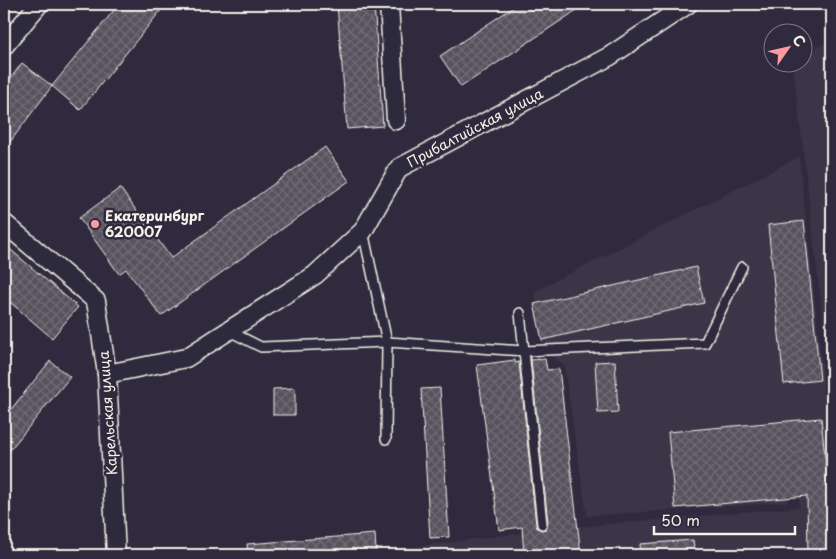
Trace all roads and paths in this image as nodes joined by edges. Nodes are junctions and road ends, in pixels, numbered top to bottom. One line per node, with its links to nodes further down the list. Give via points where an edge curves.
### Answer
1 (39, 4): 4 (street)
2 (389, 4): 5 (street)
3 (688, 4): 7 (street, Прибалтийская улица, via 610,56 399,168)
4 (4, 46)
5 (396, 120)
6 (4, 223): 13 (street, Карельская улица, via 96,301)
7 (363, 231): 10 (street, Прибалтийская улица, via 315,275); 11 (lane)
8 (742, 267): 12 (lane, via 705,343)
9 (520, 313): 12 (lane)
10 (228, 331): 11 (lane, via 261,346); 13 (street, Прибалтийская улица, via 186,358)
11 (387, 342): 12 (lane); 14 (lane)
12 (524, 351): 15 (lane)
13 (107, 374): 16 (street, Карельская улица)
14 (386, 439)
15 (542, 524)
16 (116, 555)

